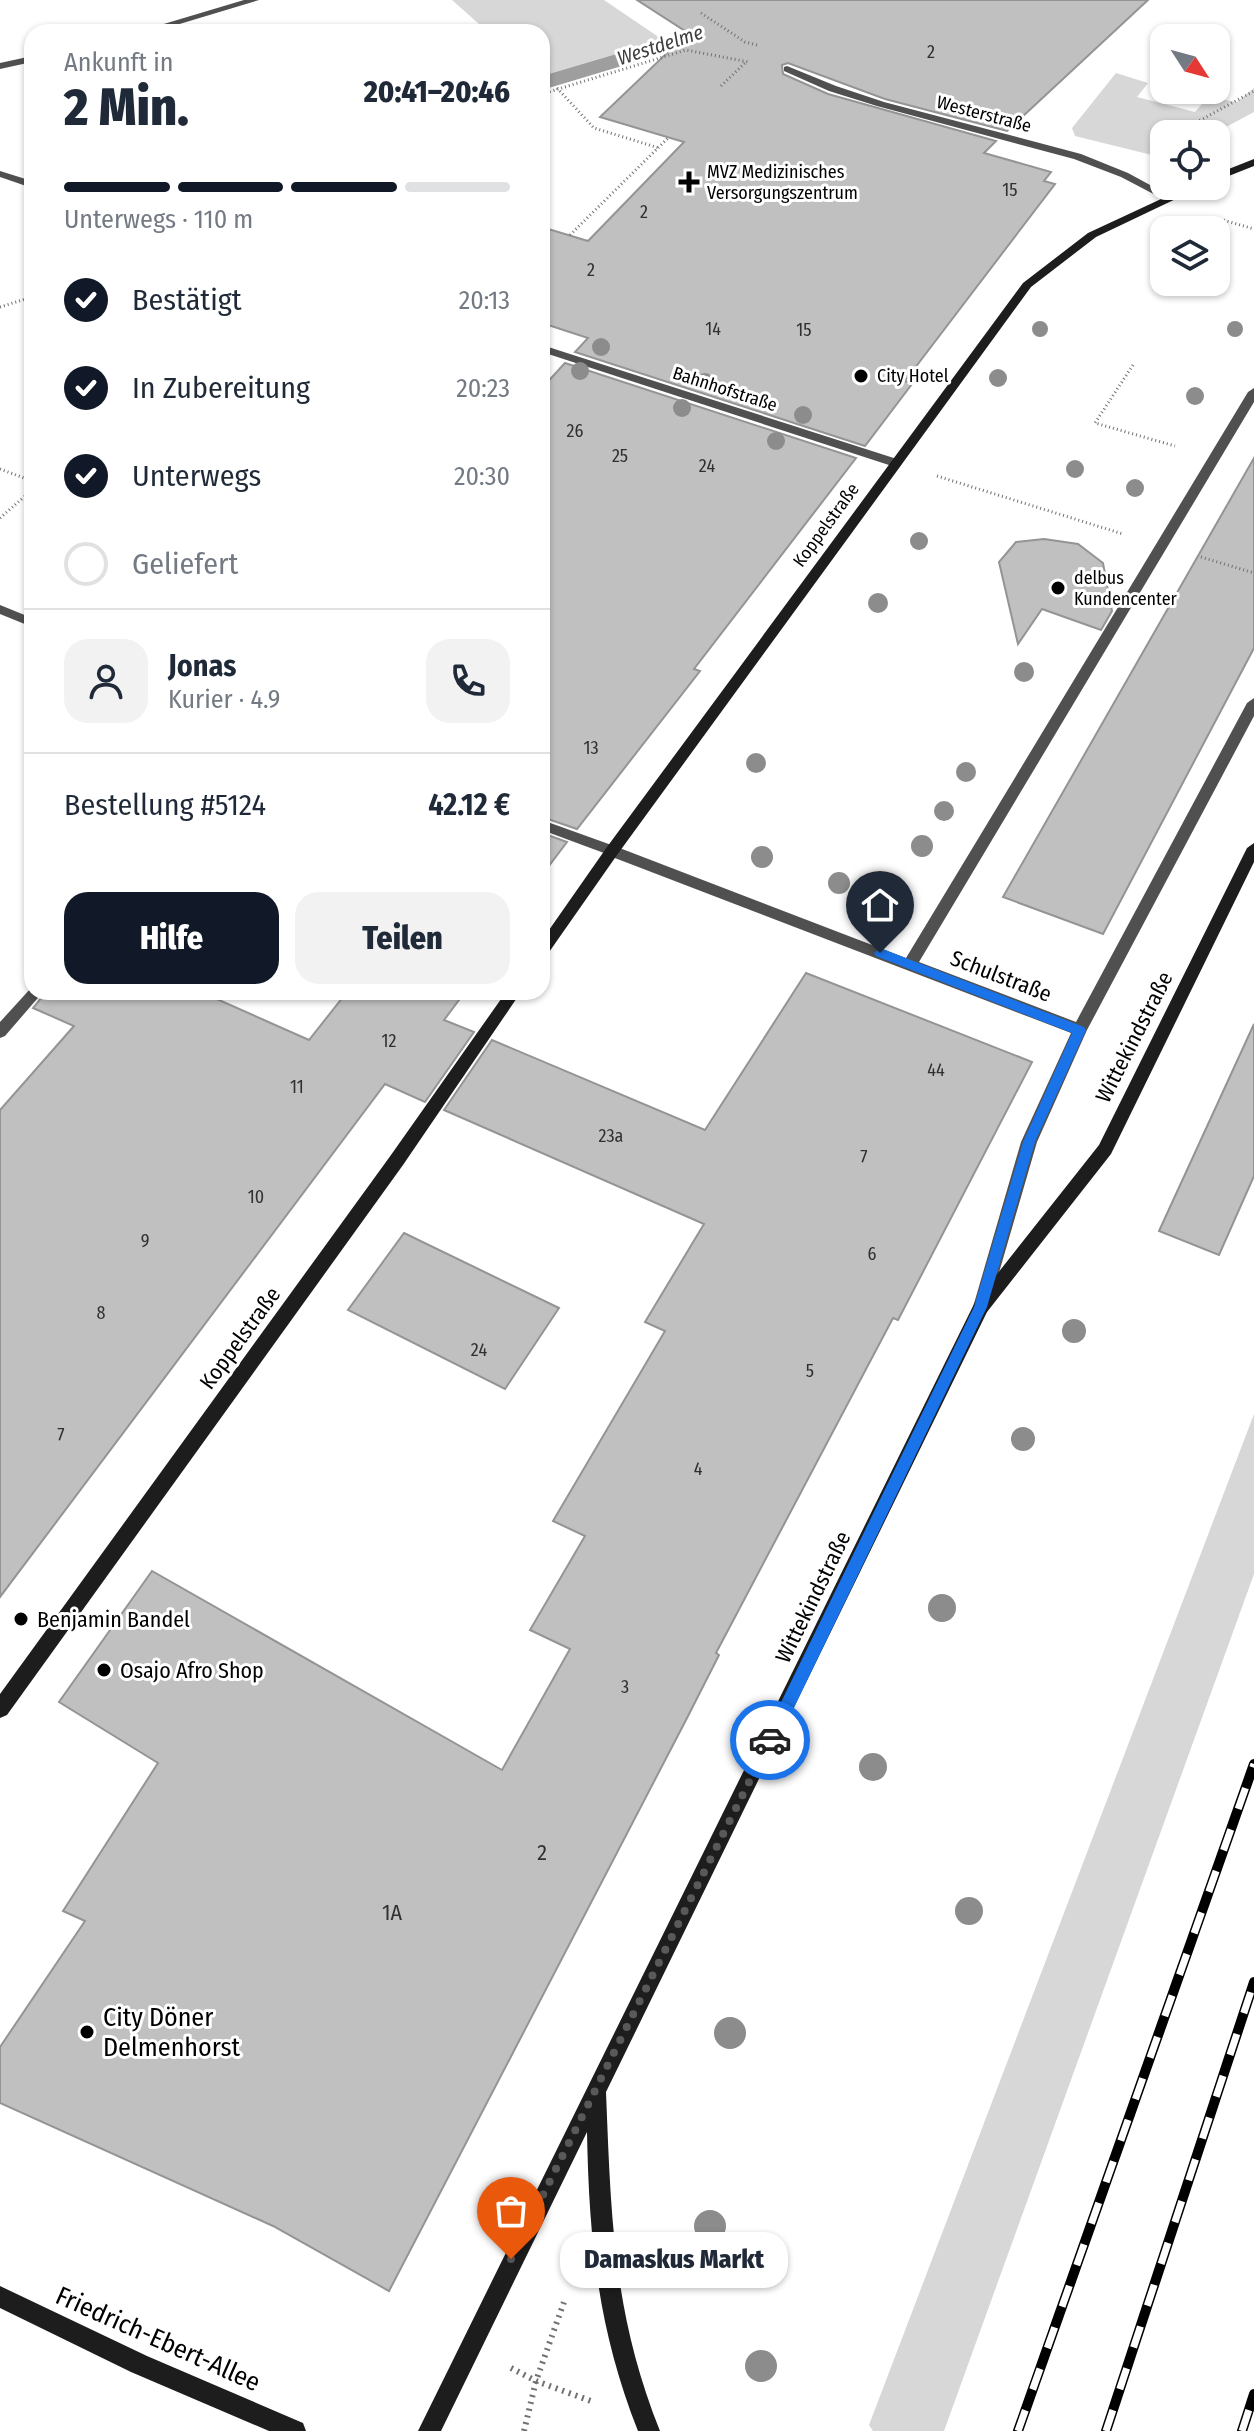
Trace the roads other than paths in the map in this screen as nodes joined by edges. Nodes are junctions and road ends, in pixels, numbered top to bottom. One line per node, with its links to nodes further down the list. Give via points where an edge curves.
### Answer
1 (254, 0): 2 (street)
2 (181, 24)
3 (24, 61): 4 (street)
4 (0, 66)
5 (787, 69): 10 (street, Westerstraße, via 824,87 1019,140)
6 (1254, 162): 7 (street)
7 (1230, 172)
8 (0, 174): 9 (street)
9 (24, 182)
10 (1150, 187)
11 (1165, 200): 14 (street, Koppelstraße, via 1092,235 1027,285)
12 (550, 351): 14 (street, Bahnhofstraße)
13 (1254, 392): 22 (street)
14 (896, 463): 20 (street, Koppelstraße)
15 (0, 609): 16 (street)
16 (24, 620)
17 (1254, 703): 25 (street)
18 (550, 828): 20 (street, Schulstraße)
19 (1254, 848): 27 (street, Wittekindstraße, via 1105,1149)
20 (612, 851): 21 (street, Koppelstraße); 22 (street, Schulstraße)
21 (550, 940)
22 (910, 964): 25 (street, Schulstraße)
23 (29, 1000): 26 (street)
24 (508, 1000): 28 (street, Koppelstraße)
25 (1080, 1030): 27 (street, via 1029,1142)
26 (0, 1032)
27 (981, 1307): 29 (street, Wittekindstraße)
28 (0, 1709)
29 (596, 2088): 31 (street, via 606,2293 623,2365); 33 (street, Wittekindstraße)
30 (0, 2297): 32 (street, Friedrich-Ebert-Allee)
31 (647, 2426)
32 (295, 2431)
33 (429, 2431)

